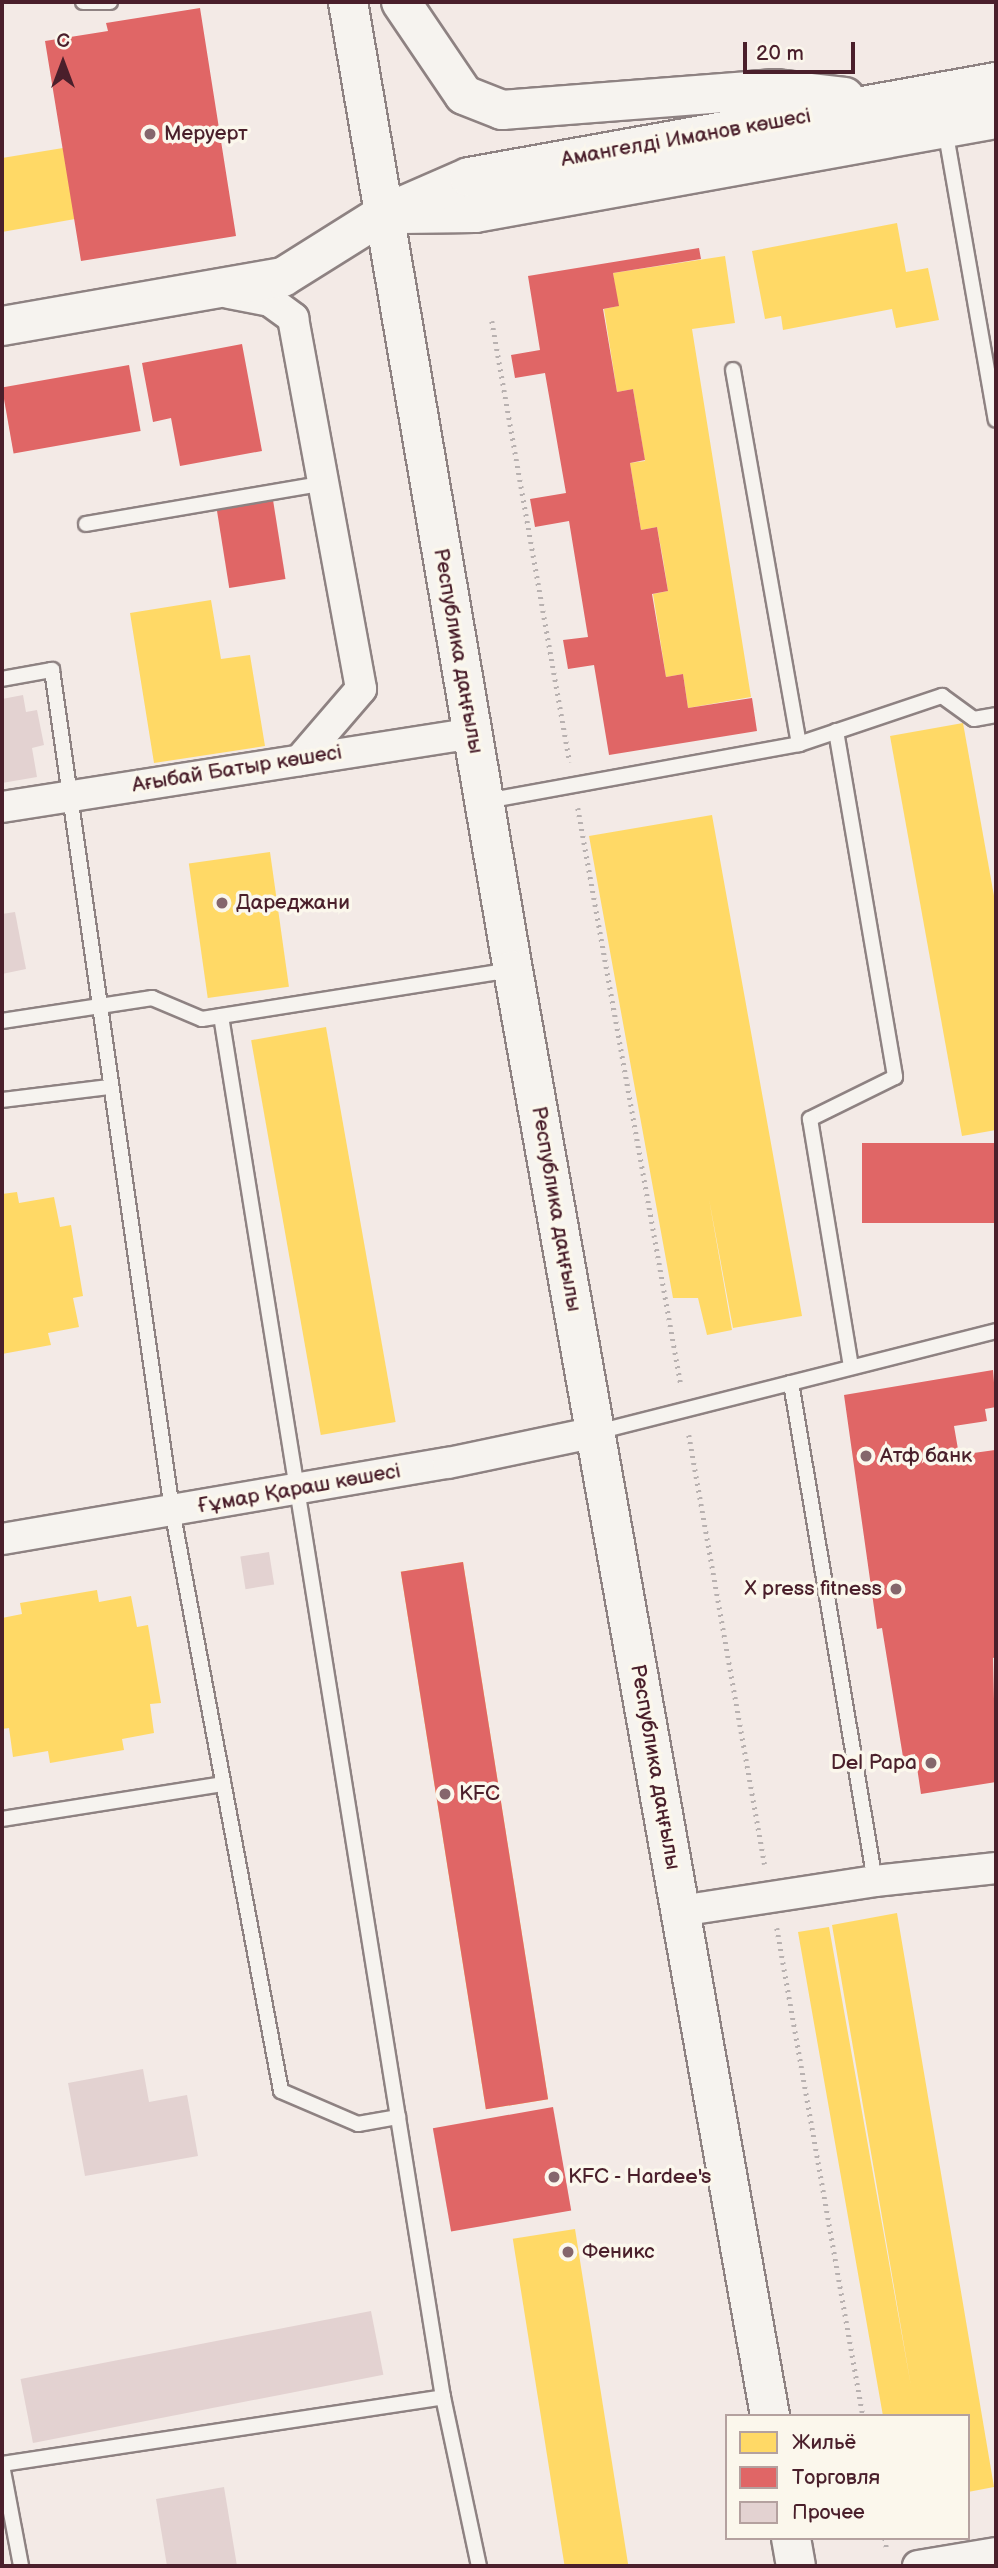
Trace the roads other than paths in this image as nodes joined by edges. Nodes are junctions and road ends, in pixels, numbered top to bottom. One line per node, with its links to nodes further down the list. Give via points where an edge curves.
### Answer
1 (83, 2): 2 (lane)
2 (110, 2)
3 (348, 2): 9 (main road, Республика даңғылы)
4 (401, 2): 6 (main road, via 464,95 502,110 775,89)
5 (996, 82): 6 (main road, Амангелді Иманов көшесі)
6 (889, 102): 9 (main road, Амангелді Иманов көшесі, via 469,177)
7 (996, 119): 8 (main road, Амангелді Иманов көшесі)
8 (945, 128): 9 (main road, Амангелді Иманов көшесі, via 475,213); 13 (lane)
9 (382, 215): 10 (main road, Амангелді Иманов көшесі, via 283,277); 19 (main road, Республика даңғылы)
10 (192, 293): 11 (main road, Амангелді Иманов көшесі); 14 (street, via 251,294 293,318)
11 (2, 326)
12 (733, 370): 20 (lane)
13 (996, 420)
14 (326, 483): 15 (lane); 21 (street, via 361,689)
15 (86, 524)
16 (2, 679): 22 (lane, via 52,670)
17 (996, 715): 18 (lane, via 974,719 942,696)
18 (836, 731): 20 (lane); 32 (lane, via 895,1077 810,1119)
19 (475, 744): 21 (street, Ағыбай Батыр көшесі); 23 (main road, Республика даңғылы)
20 (799, 744): 23 (lane)
21 (300, 760): 22 (street, Ағыбай Батыр көшесі)
22 (73, 794): 24 (street, Ағыбай Батыр көшесі); 26 (lane)
23 (484, 801): 25 (main road, Республика даңғылы)
24 (2, 807)
25 (513, 970): 27 (lane); 34 (main road, Республика даңғылы)
26 (102, 1003): 27 (lane, via 152,998 202,1019); 28 (lane); 29 (lane)
27 (221, 1016): 35 (lane)
28 (2, 1021)
29 (110, 1087): 30 (lane); 36 (lane)
30 (2, 1101)
31 (996, 1331): 32 (lane)
32 (851, 1367): 33 (lane)
33 (791, 1383): 34 (lane); 41 (lane)
34 (596, 1432): 35 (street, Ғұмар Қараш көшесі); 42 (main road, Республика даңғылы)
35 (297, 1489): 36 (street, Ғұмар Қараш көшесі); 43 (lane)
36 (172, 1510): 37 (street, Ғұмар Қараш көшесі); 38 (lane)
37 (2, 1539)
38 (223, 1783): 39 (lane); 43 (lane, via 281,2091 358,2124)
39 (2, 1819)
40 (996, 1868): 41 (street)
41 (875, 1881): 42 (street)
42 (680, 1911): 45 (main road, Республика даңғылы)
43 (398, 2117): 44 (lane)
44 (443, 2397): 46 (lane); 50 (lane)
45 (770, 2414)
46 (2, 2465): 49 (lane)
47 (792, 2540): 51 (main road)
48 (996, 2553): 52 (street)
49 (20, 2566)
50 (479, 2566)
51 (796, 2566)
52 (918, 2566)

